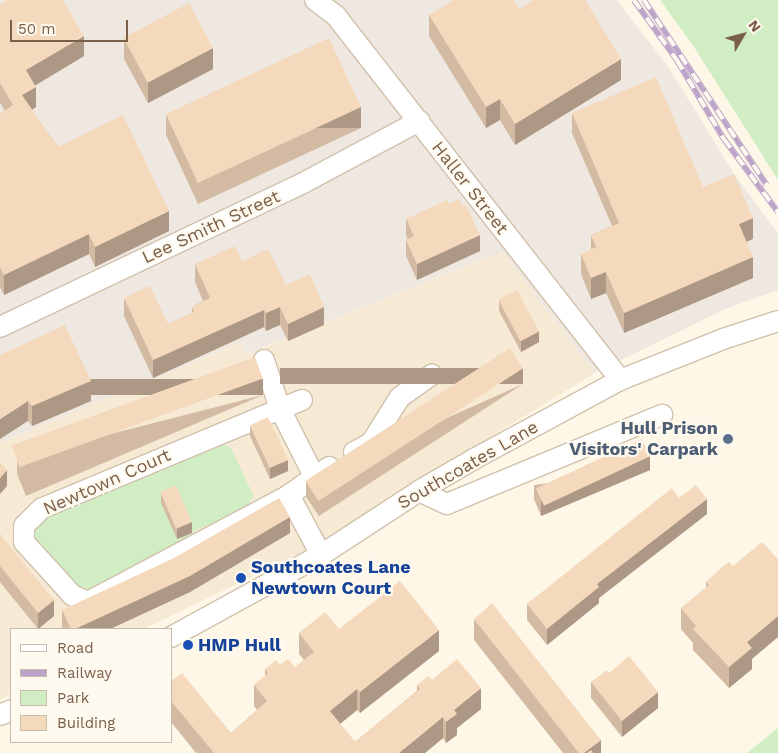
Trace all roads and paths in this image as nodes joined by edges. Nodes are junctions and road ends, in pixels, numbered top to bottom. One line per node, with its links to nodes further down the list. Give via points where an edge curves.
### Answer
1 (315, 0): 2 (street, Haller Street, via 336,16)
2 (419, 121): 4 (street, Lee Smith Street, via 303,184); 7 (street, Haller Street)
3 (778, 322): 7 (street, Southcoates Lane, via 723,339)
4 (0, 327)
5 (264, 360): 9 (street)
6 (432, 375): 11 (street, Newtown Court, via 400,397 371,443)
7 (620, 380): 12 (street, Southcoates Lane)
8 (302, 400): 9 (street, Newtown Court)
9 (280, 409): 11 (street); 13 (street, Newtown Court, via 42,508 24,526 24,542 72,595 88,602)
10 (662, 415): 12 (street, via 447,504)
11 (314, 476): 13 (street, Newtown Court)
12 (419, 491): 14 (street, Southcoates Lane)
13 (289, 495): 14 (street)
14 (321, 555): 15 (street, Southcoates Lane)
15 (172, 636)

